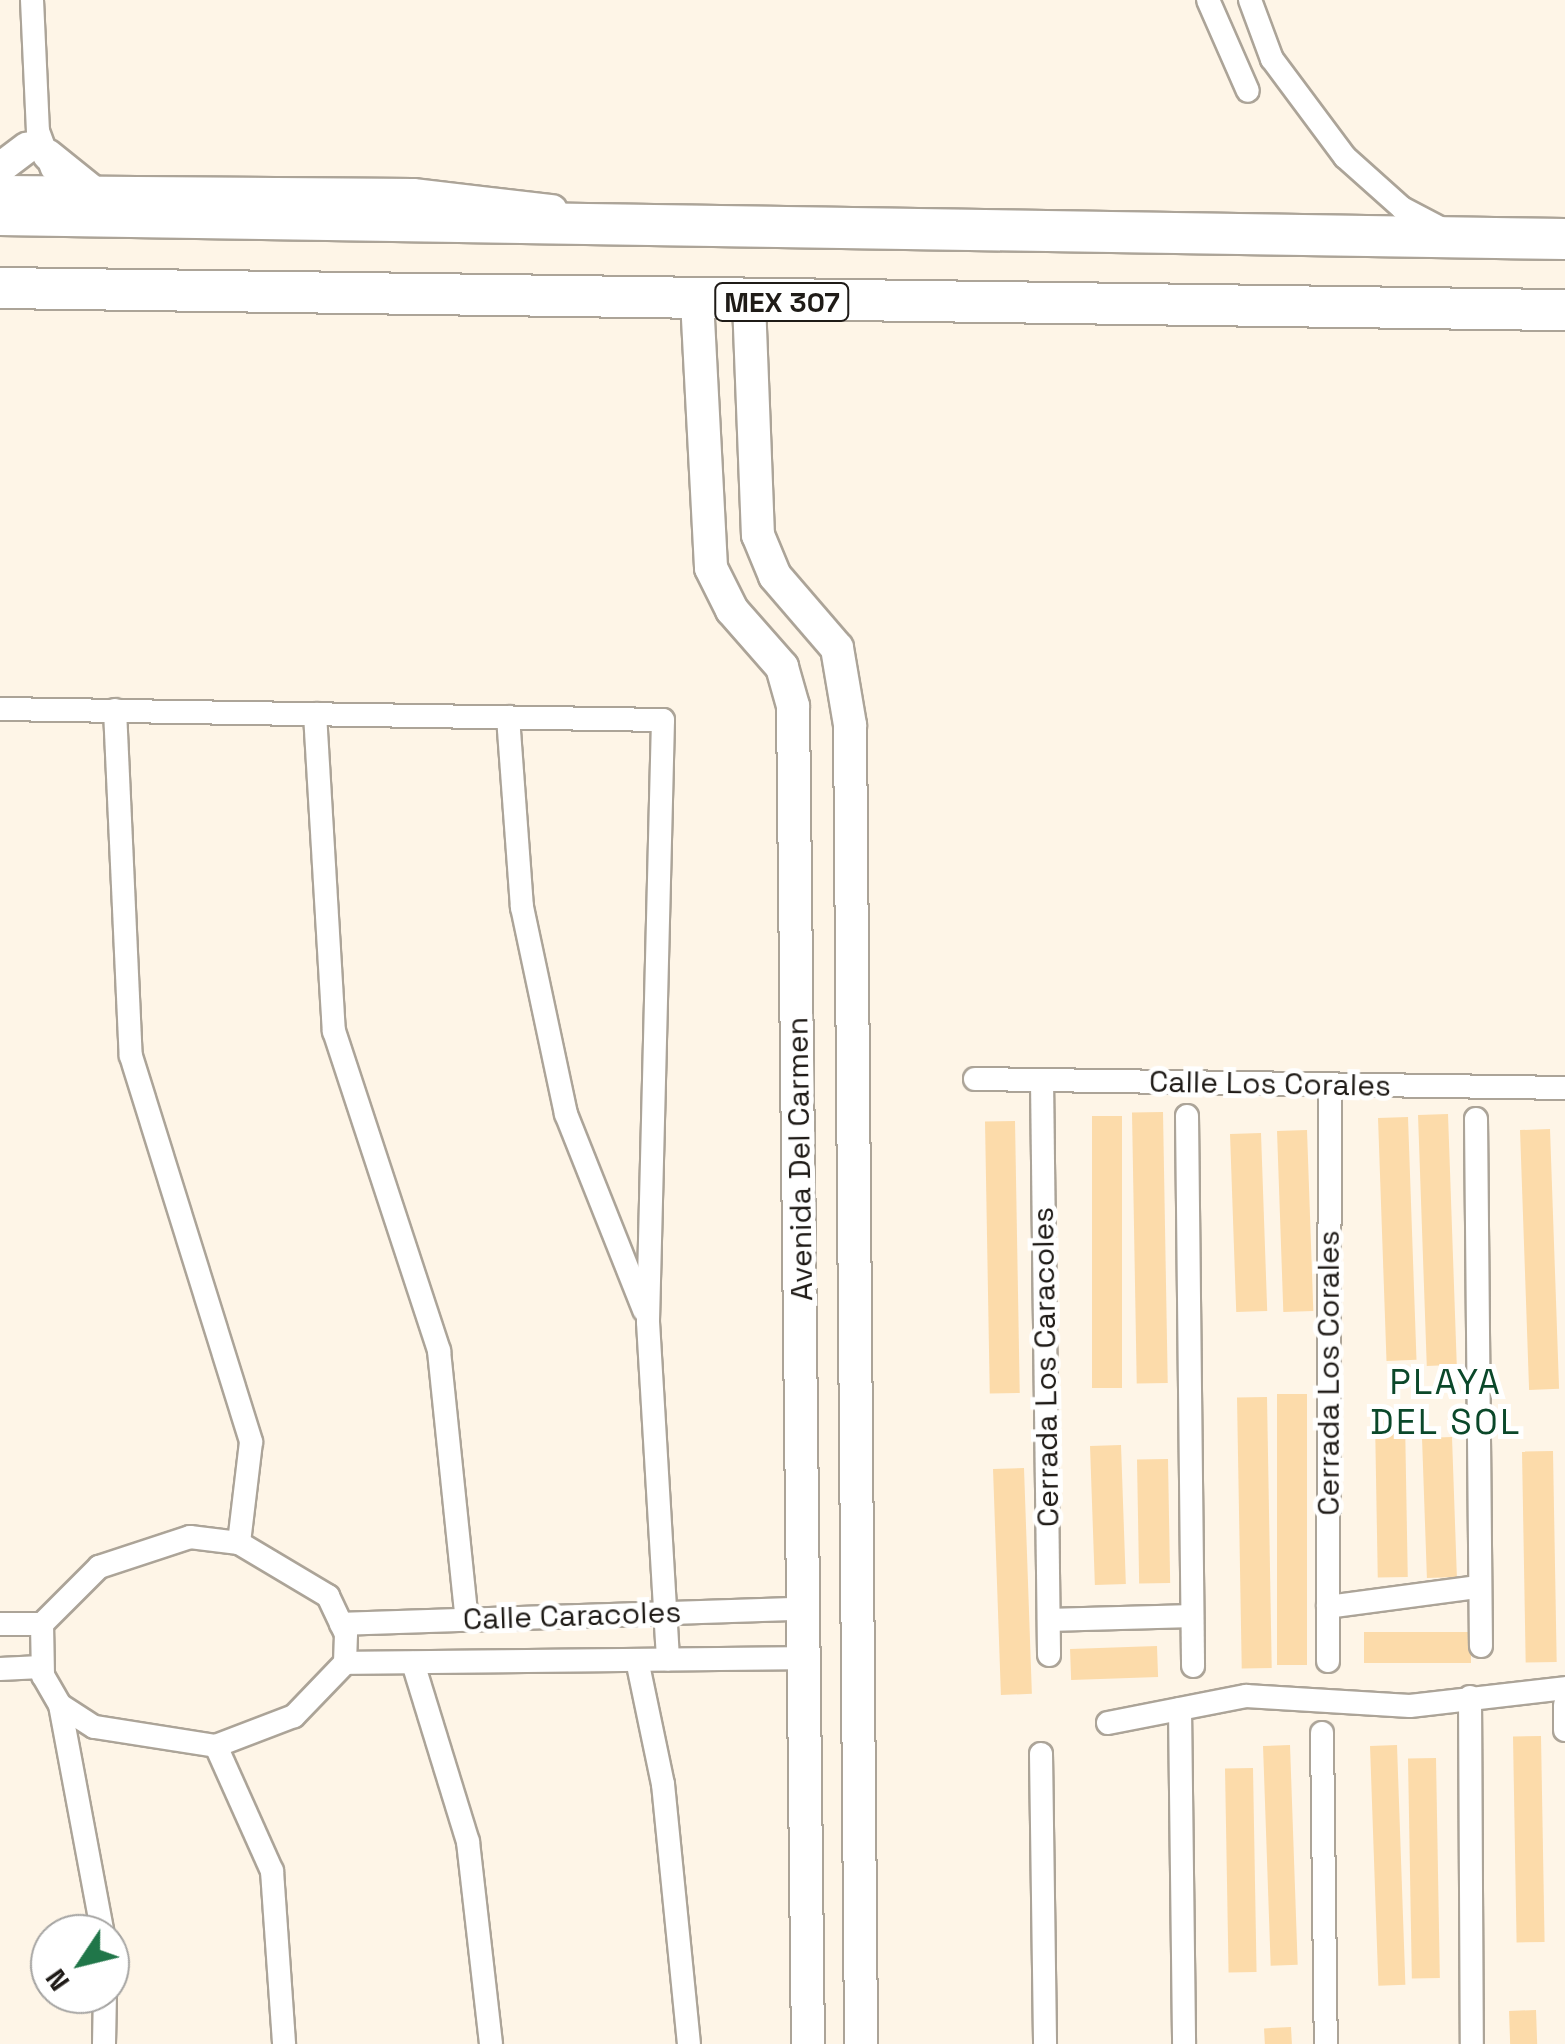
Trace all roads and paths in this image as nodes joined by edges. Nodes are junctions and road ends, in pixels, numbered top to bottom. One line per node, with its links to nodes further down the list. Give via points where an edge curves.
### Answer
1 (32, 0): 5 (street)
2 (1208, 0): 4 (street)
3 (1250, 0): 9 (street, via 1272,58 1344,157 1402,208)
4 (1248, 91)
5 (38, 145): 6 (street); 7 (street); 7 (street)
6 (94, 192): 7 (street); 8 (street, via 462,197)
7 (21, 198): 8 (highway)
8 (618, 226): 9 (highway)
9 (1454, 236): 10 (highway)
10 (1565, 239)
11 (0, 288): 12 (highway, MEX 307)
12 (697, 300): 13 (highway, MEX 307); 16 (main road, Avenida Del Carmen)
13 (749, 302): 14 (highway, MEX 307); 15 (main road, Avenida Del Carmen)
14 (1565, 310)
15 (753, 404): 16 (main road); 17 (main road, Avenida Del Carmen)
16 (700, 406): 18 (main road, Avenida Del Carmen)
17 (756, 498): 18 (main road); 24 (main road, Avenida Del Carmen, via 774,576 837,648 846,687)
18 (704, 500): 23 (main road, Avenida Del Carmen, via 711,568 732,610 782,667 792,706)
19 (0, 708): 20 (street)
20 (115, 710): 21 (street); 34 (street, via 131,1056 251,1442)
21 (315, 714): 22 (street); 41 (street, via 334,1031 439,1351)
22 (508, 717): 31 (street, via 522,907 566,1114); 31 (street, via 663,720)
23 (797, 892): 24 (main road); 32 (main road, Avenida Del Carmen)
24 (851, 892): 33 (main road, Avenida Del Carmen)
25 (975, 1079): 26 (street, Calle Los Corales)
26 (1042, 1080): 27 (street, Calle Los Corales); 42 (street, Cerrada Los Caracoles)
27 (1330, 1085): 28 (street, Calle Los Corales); 36 (street, Cerrada Los Corales)
28 (1565, 1088)
29 (1187, 1116): 39 (street)
30 (1476, 1118): 35 (street)
31 (648, 1322): 38 (street)
32 (803, 1483): 33 (main road); 37 (main road, Avenida Del Carmen)
33 (856, 1483): 69 (main road, Avenida Del Carmen)
34 (239, 1542): 43 (street, via 190,1537 140,1546 99,1566); 44 (street, via 328,1596)
35 (1477, 1587): 36 (street); 46 (street)
36 (1328, 1606): 53 (street, Cerrada Los Corales)
37 (804, 1609): 38 (street, Calle Caracoles); 48 (main road, Avenida Del Carmen)
38 (667, 1613): 40 (street, Calle Caracoles); 50 (street)
39 (1192, 1616): 42 (street); 55 (street)
40 (526, 1618): 41 (street, Calle Caracoles); 51 (street)
41 (467, 1620): 44 (street, Calle Caracoles)
42 (1049, 1620): 47 (street, Cerrada Los Caracoles)
43 (42, 1624): 45 (street); 56 (street)
44 (340, 1624): 54 (street)
45 (0, 1627): 57 (street)
46 (1480, 1646)
47 (1049, 1655)
48 (804, 1658): 50 (street, Calle Caracoles); 68 (main road, Avenida Del Carmen)
49 (638, 1660): 50 (street, Calle Caracoles); 51 (street, Calle Caracoles); 75 (street, via 663,1784)
50 (668, 1660)
51 (528, 1661): 52 (street, Calle Caracoles)
52 (413, 1662): 54 (street, Calle Caracoles); 74 (street, via 468,1842)
53 (1328, 1662)
54 (346, 1663): 66 (street, via 294,1716)
55 (1193, 1666)
56 (41, 1667): 57 (street); 60 (street)
57 (0, 1668)
58 (1565, 1688): 59 (street)
59 (1470, 1698): 62 (street, via 1410,1706 1246,1696); 81 (street)
60 (60, 1705): 66 (street, via 134,1738); 70 (street)
61 (1565, 1705): 64 (street)
62 (1180, 1709): 63 (street); 79 (street)
63 (1108, 1723)
64 (1565, 1730)
65 (1322, 1734): 80 (street)
66 (216, 1746): 73 (street, via 272,1871)
67 (1041, 1754): 78 (street)
68 (806, 1778): 69 (main road); 76 (main road, Avenida Del Carmen)
69 (858, 1778): 77 (main road, Avenida Del Carmen)
70 (99, 1914)
71 (105, 2014): 72 (street)
72 (104, 2044)
73 (284, 2044)
74 (491, 2044)
75 (688, 2044)
76 (808, 2044)
77 (861, 2044)
78 (1044, 2044)
79 (1184, 2044)
80 (1326, 2044)
81 (1472, 2044)

